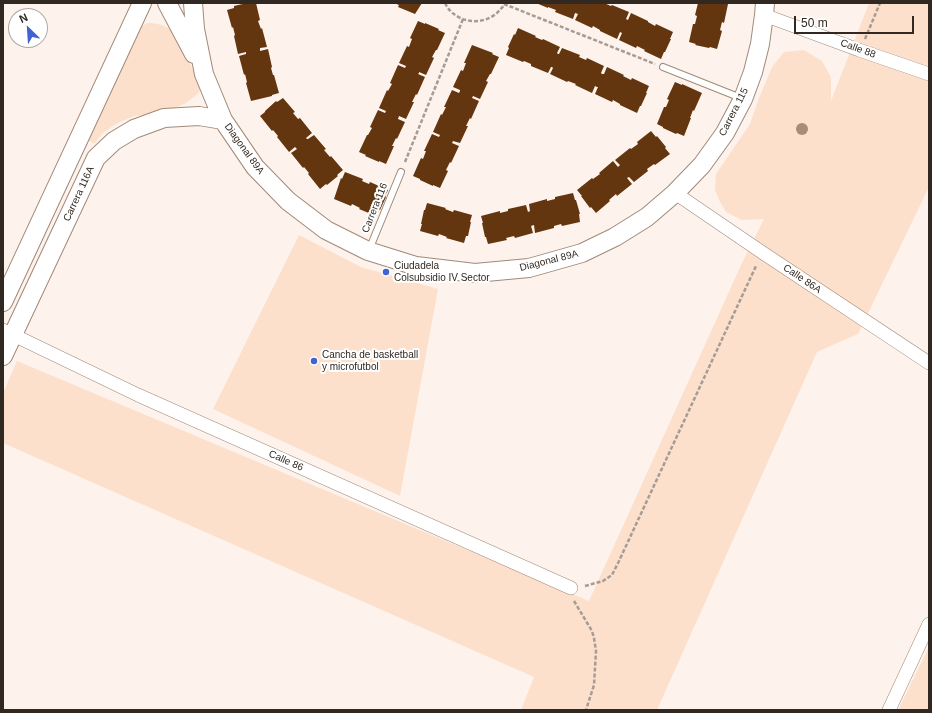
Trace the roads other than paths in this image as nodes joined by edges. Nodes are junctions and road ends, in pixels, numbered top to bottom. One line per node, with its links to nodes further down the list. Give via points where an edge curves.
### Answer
1 (142, 3): 13 (street)
2 (167, 3): 6 (street, Diagonal 89A)
3 (193, 3): 6 (street, Diagonal 89A, via 195,29)
4 (765, 9): 7 (street, Calle 88, via 859,50); 8 (street, Carrera 115, via 760,44)
5 (663, 67): 8 (lane)
6 (204, 74): 9 (street, Diagonal 89A)
7 (929, 74)
8 (743, 99): 11 (street, Carrera 115, via 725,133 702,165)
9 (223, 120): 12 (street, Diagonal 89A, via 255,167 288,202 326,230); 14 (street, Carrera 116A, via 199,116 164,118 134,129 114,141 96,158)
10 (401, 172): 12 (lane, Carrera 116)
11 (675, 193): 12 (street, Diagonal 89A, via 647,217 615,237 582,253 529,268 475,273 416,266); 16 (street, Calle 86A)
12 (368, 252)
13 (3, 302)
14 (8, 332): 15 (street, Carrera 116A); 17 (street, Calle 86, via 138,395)
15 (3, 356)
16 (929, 364)
17 (571, 588)
18 (929, 624): 19 (street)
19 (889, 710)

